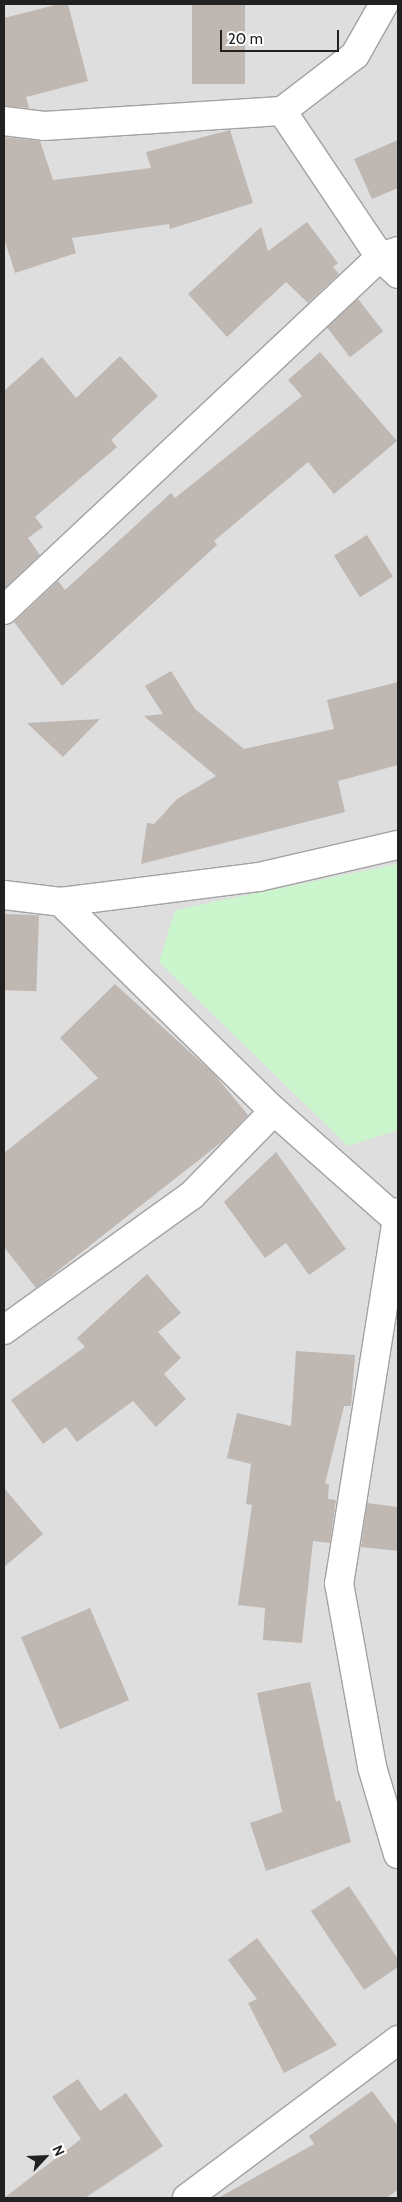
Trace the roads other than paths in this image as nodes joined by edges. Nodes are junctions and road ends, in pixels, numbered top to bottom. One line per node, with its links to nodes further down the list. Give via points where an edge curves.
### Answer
1 (384, 4): 2 (street, via 355,55)
2 (282, 112): 3 (street, via 44,126); 4 (street)
3 (4, 121)
4 (392, 261): 5 (street)
5 (4, 610)
6 (398, 845): 8 (street, via 259,878)
7 (4, 895): 8 (street)
8 (61, 902): 9 (street)
9 (274, 1111): 10 (street); 11 (street, via 192,1195)
10 (397, 1215): 12 (street, via 339,1583 372,1767)
11 (4, 1330)
12 (398, 1854)
13 (398, 2040): 14 (street)
14 (187, 2198)

